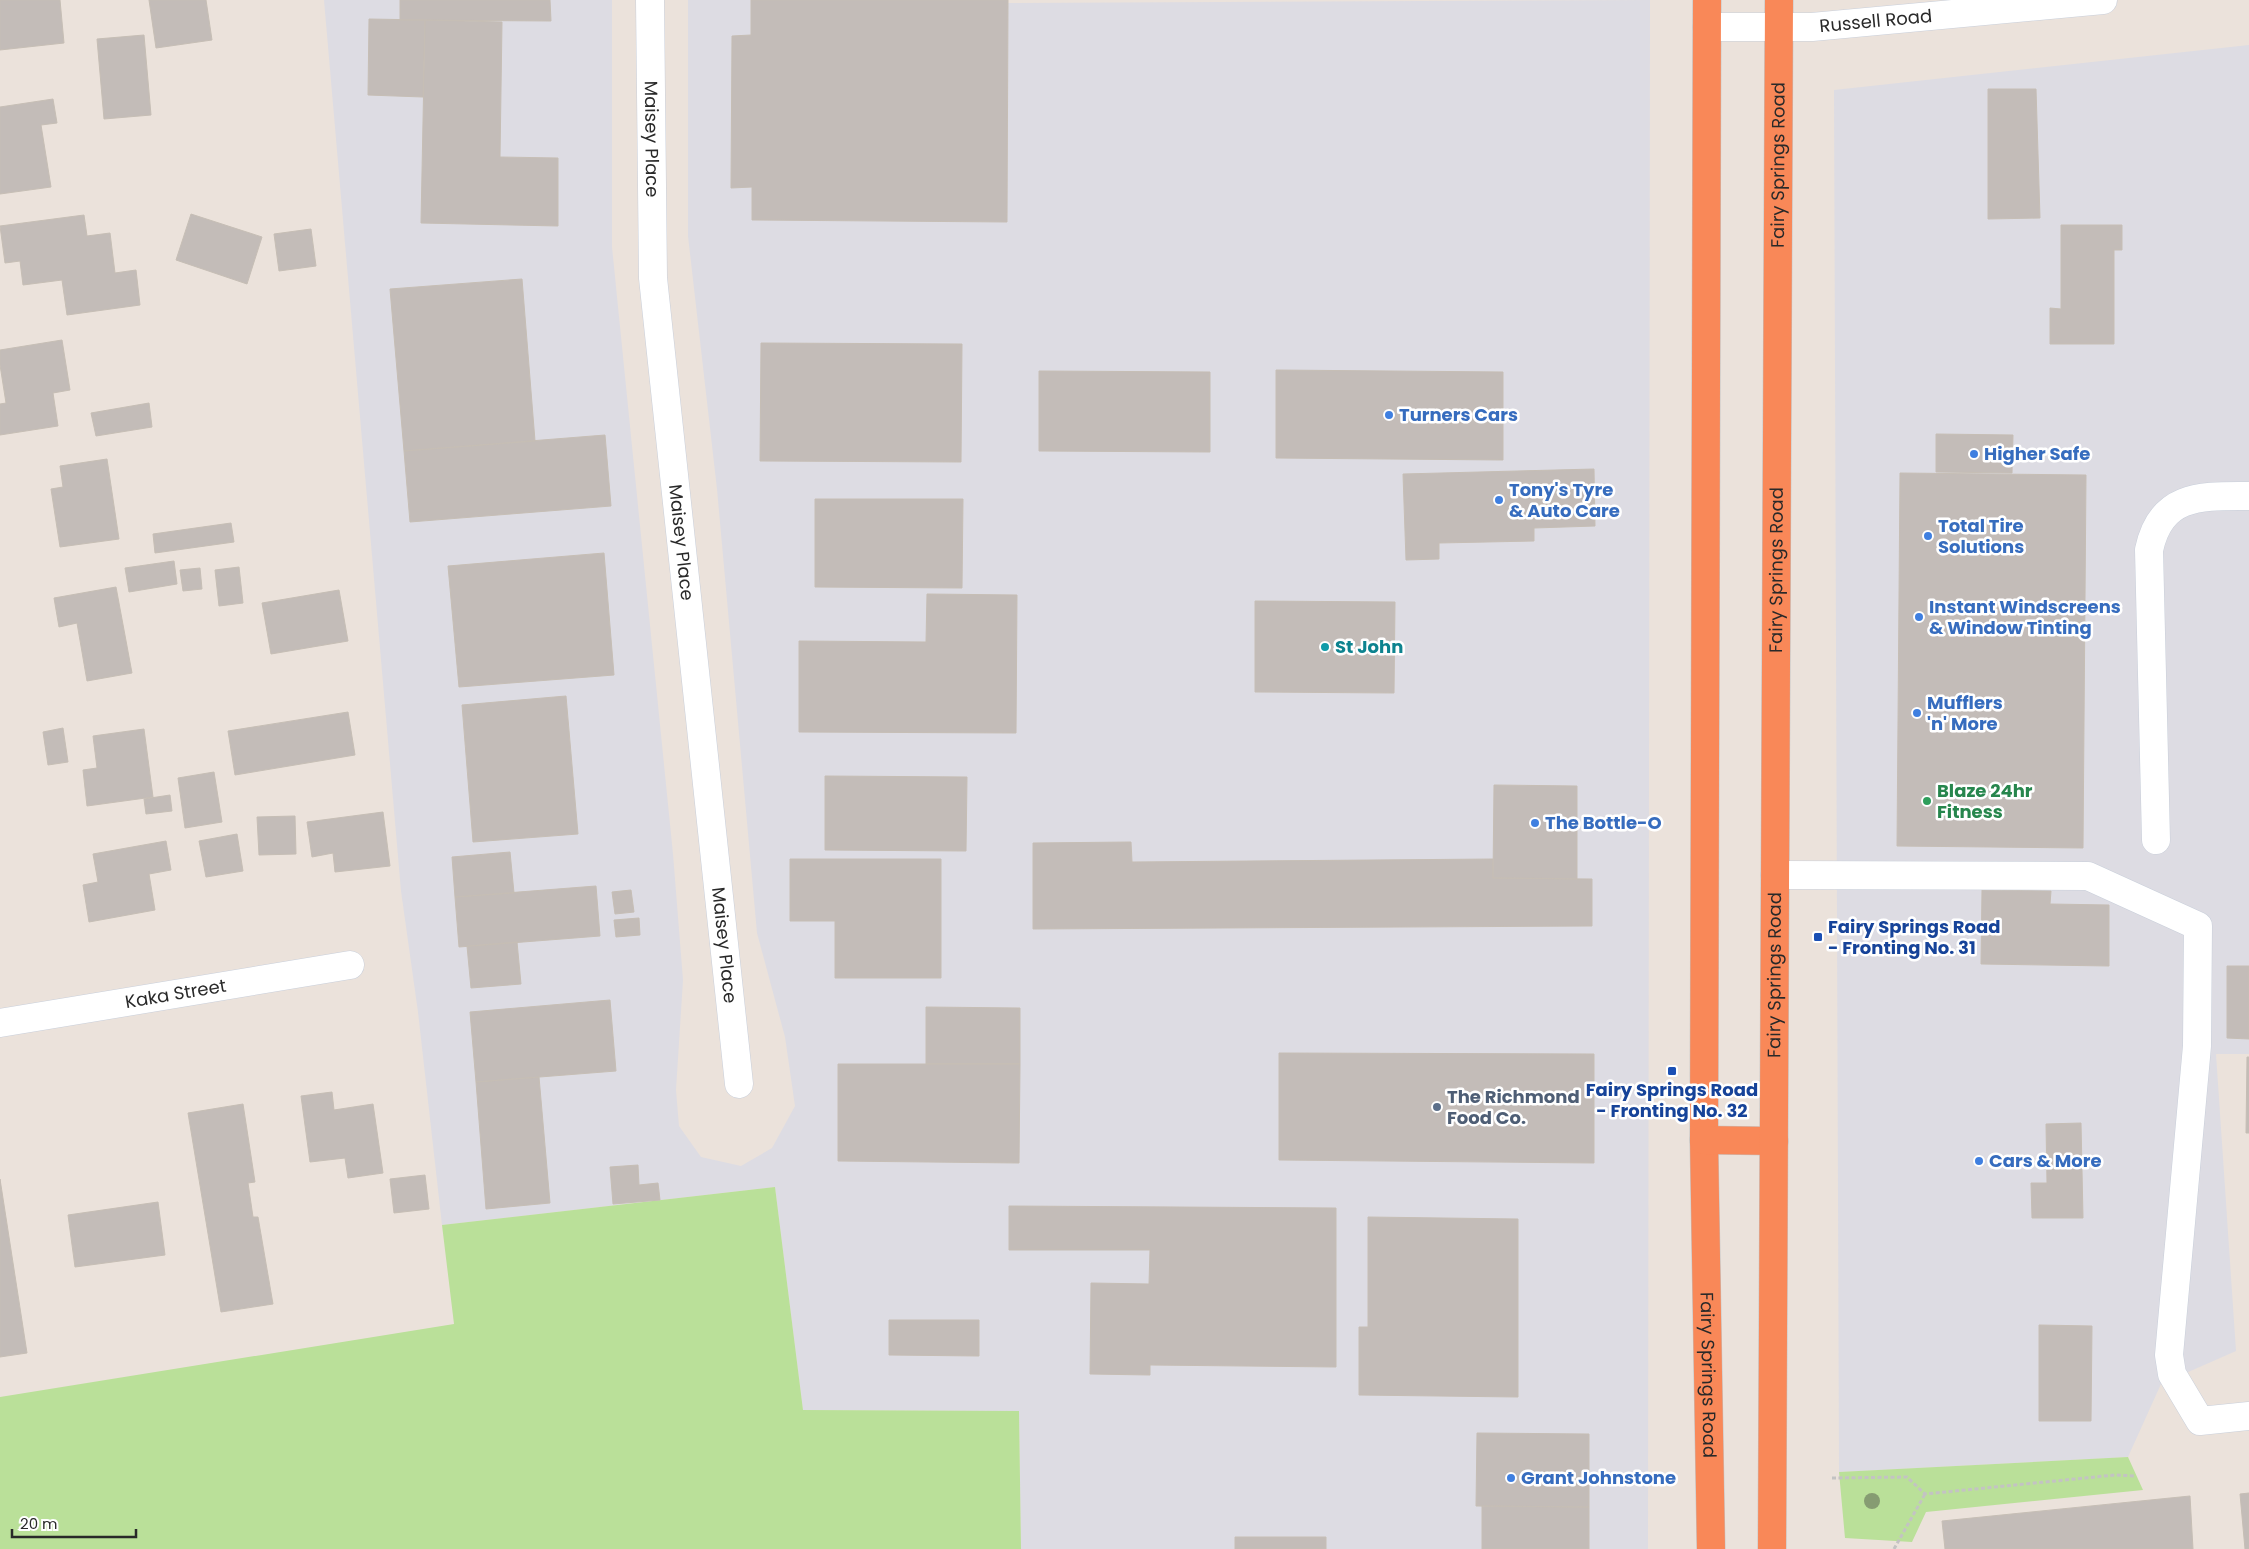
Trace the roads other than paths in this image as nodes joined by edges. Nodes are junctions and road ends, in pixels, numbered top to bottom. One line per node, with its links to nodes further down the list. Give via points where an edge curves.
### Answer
1 (650, 0): 12 (street, Maisey Place, via 653,278)
2 (1707, 0): 5 (highway, Fairy Springs Road)
3 (1779, 0): 6 (highway, Fairy Springs Road)
4 (2103, 0): 6 (street, Russell Road)
5 (1707, 27): 6 (street, Russell Road); 13 (highway, Fairy Springs Road)
6 (1779, 28): 9 (highway, Fairy Springs Road)
7 (2249, 496): 8 (street, via 2188,499 2167,513 2152,536 2149,550)
8 (2156, 840)
9 (1776, 875): 14 (highway, Fairy Springs Road); 15 (street, via 2088,876 2198,926 2197,1046 2169,1355 2172,1374 2200,1421)
10 (350, 965): 11 (street, Kaka Street)
11 (0, 1023)
12 (739, 1084)
13 (1704, 1140): 14 (highway); 16 (highway, Fairy Springs Road)
14 (1774, 1140): 17 (highway, Fairy Springs Road)
15 (2249, 1416)
16 (1711, 1549)
17 (1772, 1549)

